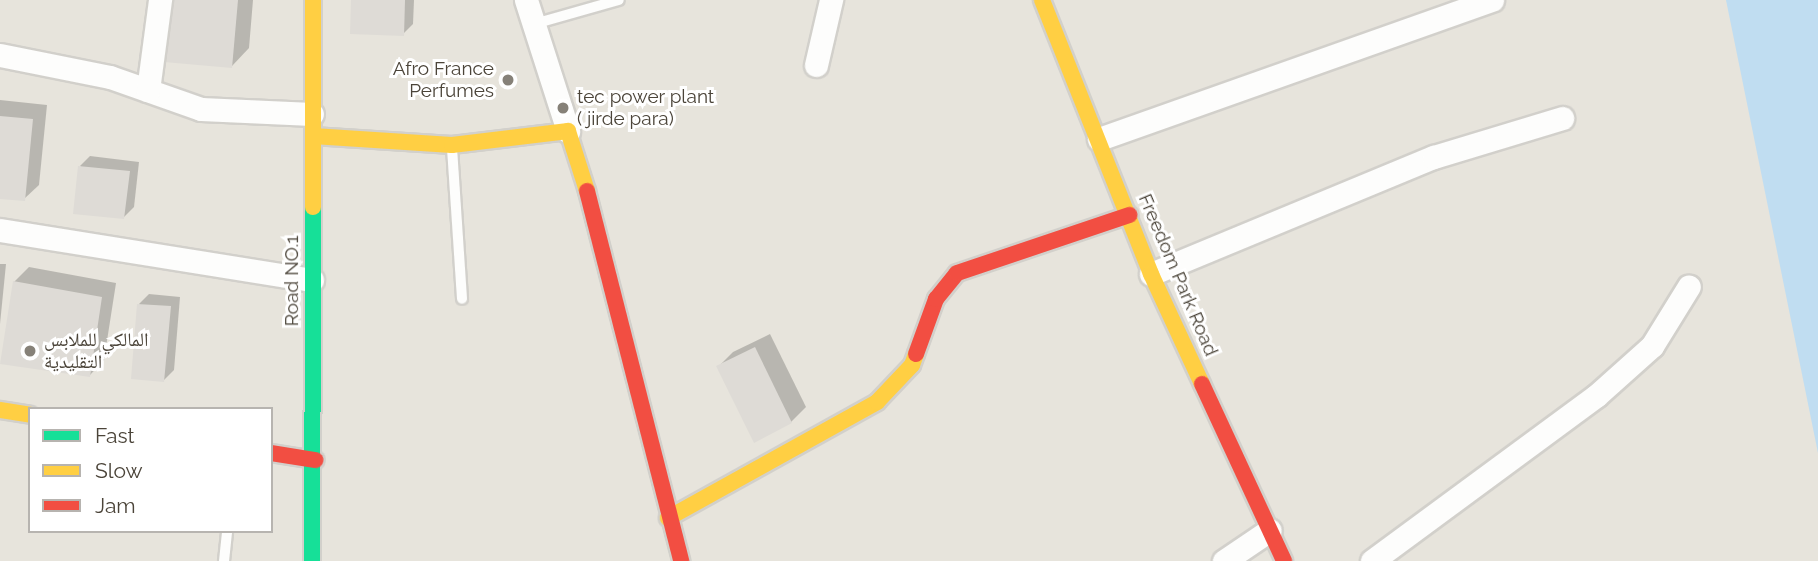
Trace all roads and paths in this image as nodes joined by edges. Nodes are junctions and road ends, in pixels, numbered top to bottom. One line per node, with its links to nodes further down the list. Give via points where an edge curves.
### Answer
1 (160, 0): 11 (street)
2 (313, 0): 13 (main road, Road NO.1)
3 (526, 0): 8 (street)
4 (618, 0): 8 (lane)
5 (831, 0): 10 (street)
6 (1042, 0): 15 (main road, Freedom Park Road)
7 (1492, 0): 15 (street)
8 (531, 25): 14 (street)
9 (0, 55): 11 (street, via 110,77)
10 (816, 65)
11 (148, 90): 13 (street, via 201,109)
12 (1562, 118): 19 (street, via 1434,158)
13 (312, 125): 16 (main road); 20 (main road, Road NO.1)
14 (568, 131): 16 (main road); 27 (main road, via 592,206)
15 (1099, 139): 17 (main road, Freedom Park Road)
16 (452, 145): 22 (lane)
17 (1129, 215): 19 (main road, Freedom Park Road); 27 (main road, via 957,274 936,299 912,365 877,402)
18 (0, 230): 20 (street)
19 (1151, 274): 28 (main road, Freedom Park Road)
20 (312, 281): 26 (main road, Road NO.1)
21 (1689, 286): 35 (street, via 1652,346 1596,396)
22 (461, 299)
23 (0, 410): 24 (main road)
24 (28, 415)
25 (273, 453): 26 (main road)
26 (315, 460): 31 (main road, Road NO.1)
27 (668, 518): 32 (main road)
28 (1270, 530): 33 (street); 34 (main road, Freedom Park Road)
29 (227, 533): 30 (lane)
30 (223, 561)
31 (312, 561)
32 (681, 561)
33 (1224, 561)
34 (1284, 561)
35 (1372, 561)

